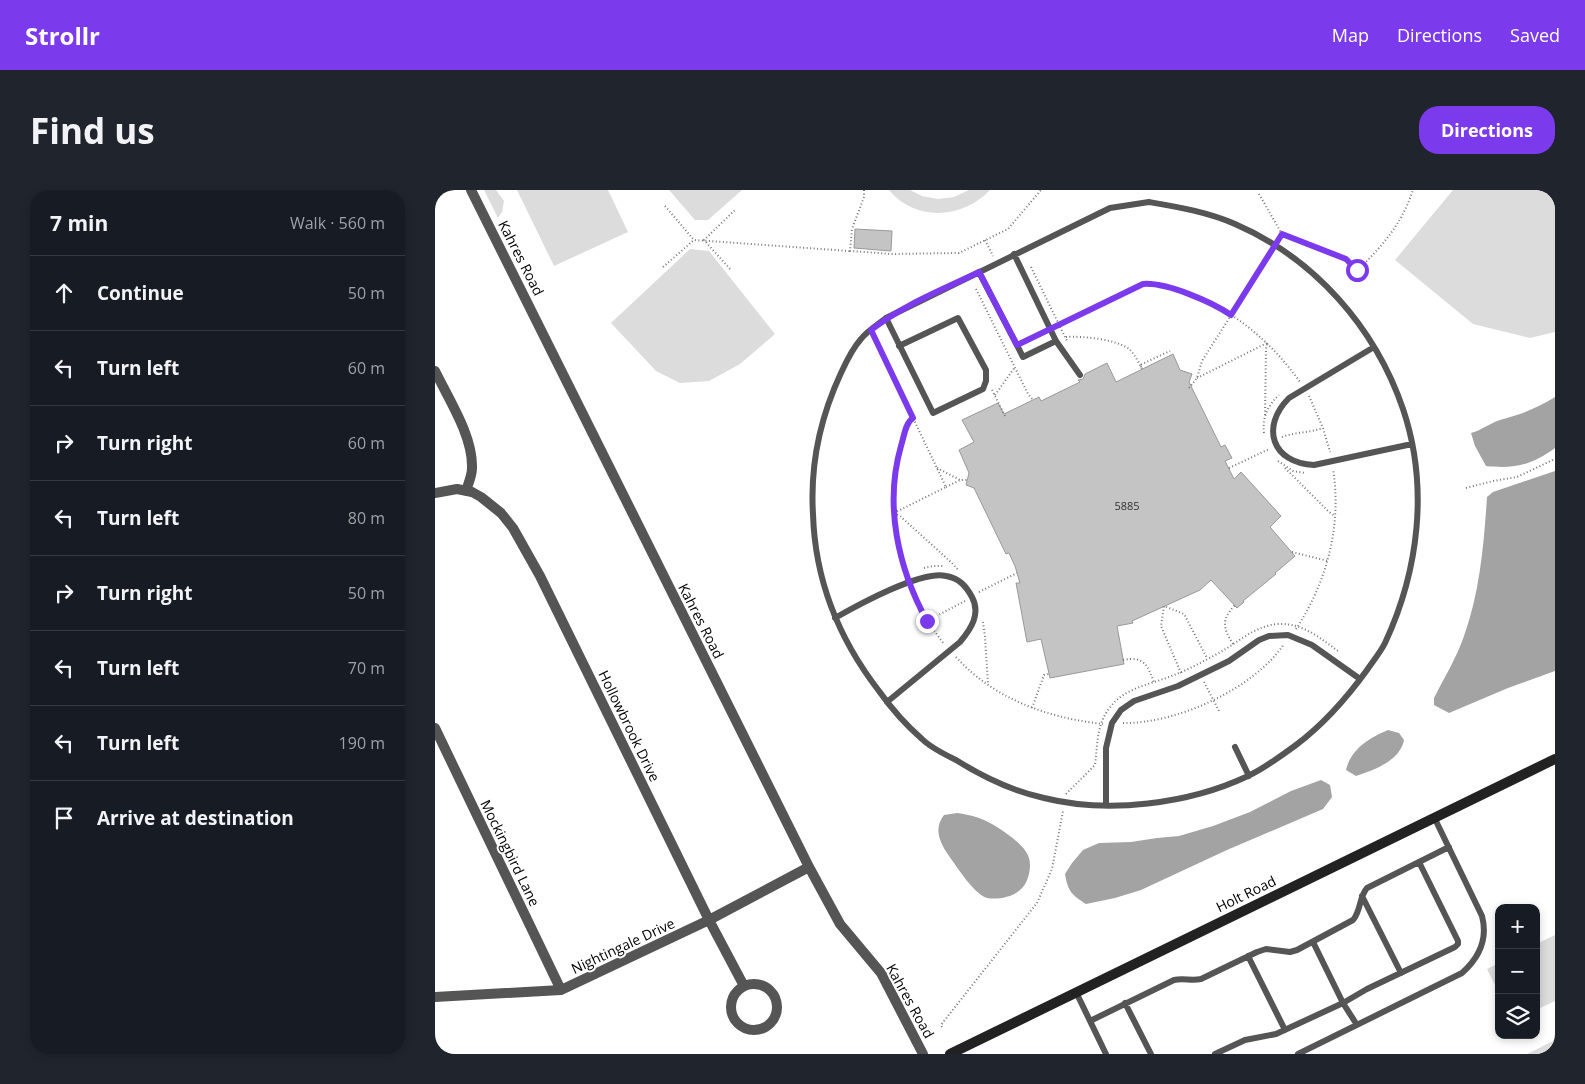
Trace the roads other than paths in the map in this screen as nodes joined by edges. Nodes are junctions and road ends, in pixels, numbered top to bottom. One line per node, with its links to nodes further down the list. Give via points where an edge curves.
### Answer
1 (471, 190): 24 (street, Kahres Road)
2 (1014, 254): 3 (lane); 5 (lane); 7 (lane, via 1111,208 1149,202 1191,210 1234,223 1275,245 1328,286 1355,317)
3 (979, 272): 4 (lane); 5 (lane, via 1023,357)
4 (886, 318): 6 (lane); 13 (lane, via 862,337 849,357 833,390 816,449 813,479 815,546 823,588)
5 (1056, 341): 9 (lane)
6 (899, 346): 6 (lane, via 933,413 983,389 986,370 958,318)
7 (1374, 348): 10 (lane, via 1397,390); 10 (lane, via 1289,398 1274,419 1274,440 1288,459 1314,465)
8 (435, 371): 11 (street, via 468,438 472,470)
9 (1080, 375)
10 (1411, 444): 14 (lane, via 1417,479 1417,525 1411,573 1383,647)
11 (469, 491): 12 (street, via 457,489); 26 (street, Hollowbrook Drive, via 501,514 513,528)
12 (435, 493)
13 (835, 618): 15 (lane, via 863,670); 15 (lane, via 862,603 930,576 944,575 967,587 976,617 970,630 961,642)
14 (1360, 679): 19 (lane, via 1336,710 1305,739); 20 (lane, via 1312,645 1291,636 1269,636 1201,675 1134,701 1121,710 1112,723 1106,748)
15 (887, 702): 20 (lane, via 924,742 1000,784 1071,804)
16 (435, 728): 31 (street, Mockingbird Lane)
17 (1235, 747): 19 (lane)
18 (1555, 759): 21 (main road, Holt Road)
19 (1249, 776): 20 (lane, via 1177,799)
20 (1106, 805)
21 (1435, 817): 22 (lane); 32 (main road, Holt Road)
22 (1449, 846): 23 (lane); 37 (lane, via 1485,925 1477,957 1462,973)
23 (1419, 862): 25 (lane, via 1367,888); 29 (lane, via 1458,944)
24 (809, 867): 26 (street, Nightingale Drive); 39 (street, Kahres Road, via 840,924 881,972)
25 (1362, 896): 27 (lane, via 1353,920); 29 (lane)
26 (709, 920): 30 (street, Hollowbrook Drive); 31 (street, Nightingale Drive)
27 (1313, 942): 28 (lane, via 1291,952 1266,949); 34 (lane)
28 (1249, 956): 35 (lane, via 1201,979 1174,980); 38 (lane)
29 (1401, 973): 34 (lane)
30 (744, 986): 30 (street, via 752,983 762,985 777,1001 776,1016 768,1026 747,1030 736,1023 730,1010 731,1000)
31 (561, 990): 33 (street, Nightingale Drive)
32 (1076, 992): 36 (lane); 40 (main road, Holt Road)
33 (435, 997)
34 (1343, 1002): 37 (lane); 38 (lane)
35 (1125, 1003): 36 (lane); 42 (lane)
36 (1090, 1021): 41 (lane)
37 (1357, 1025): 44 (lane)
38 (1285, 1030): 43 (lane, via 1245,1040)
39 (923, 1054)
40 (950, 1054)
41 (1106, 1054)
42 (1151, 1054)
43 (1215, 1054)
44 (1299, 1054)

